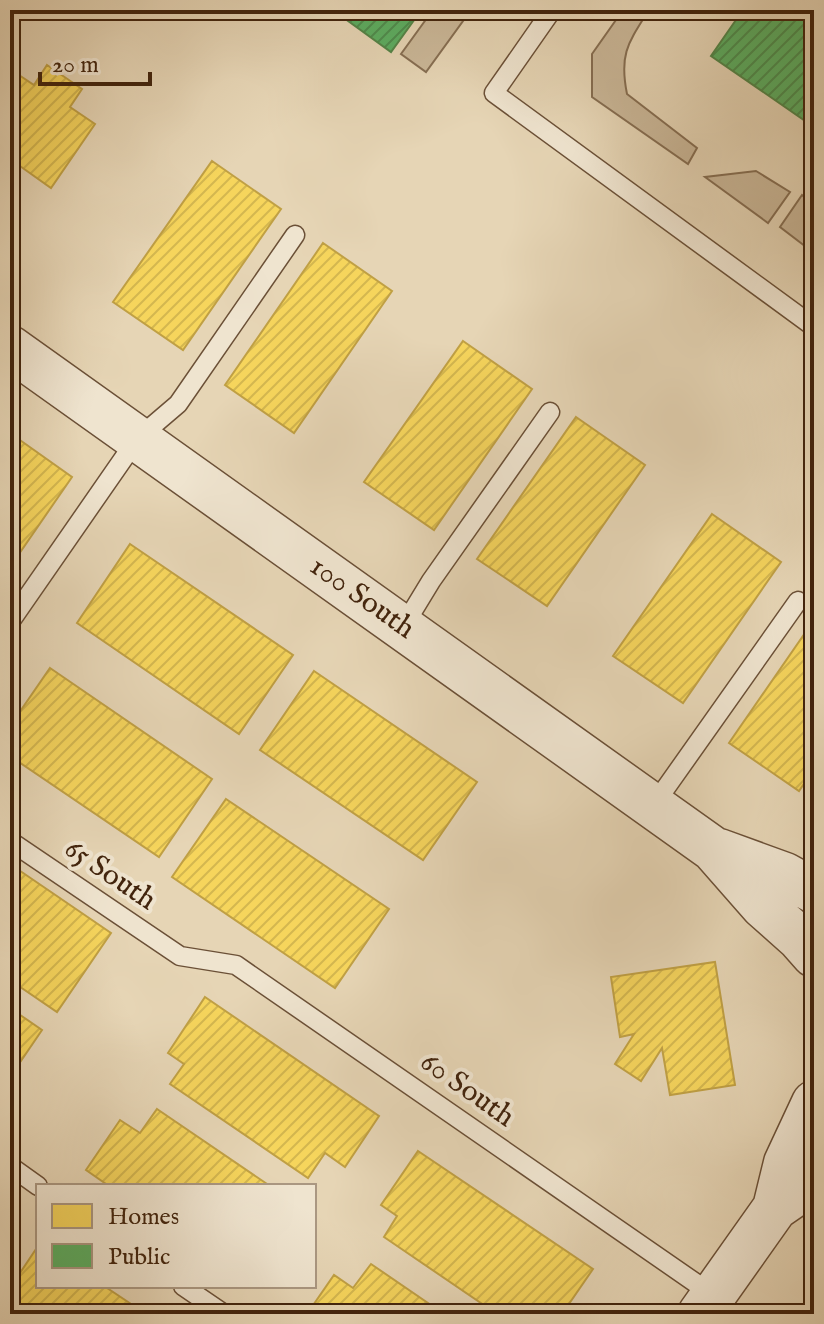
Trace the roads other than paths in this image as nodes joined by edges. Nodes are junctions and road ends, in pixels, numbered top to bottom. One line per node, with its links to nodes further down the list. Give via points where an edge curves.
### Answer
1 (552, 10): 3 (lane, via 494,93)
2 (295, 235): 6 (lane, via 178,404)
3 (814, 327)
4 (10, 348): 6 (street, 100 South)
5 (550, 412): 9 (lane)
6 (137, 439): 8 (lane); 9 (street, 100 South)
7 (798, 601): 10 (lane)
8 (10, 622)
9 (403, 627): 10 (street, 100 South)
10 (653, 806): 12 (street, 100 South)
11 (10, 841): 15 (lane, 65 South)
12 (713, 849): 13 (street, 100 South); 14 (street, 100 South)
13 (814, 891)
14 (814, 955)
15 (180, 956): 22 (lane, 60 South, via 236,965)
16 (814, 1103): 20 (street, via 786,1163)
17 (10, 1166): 19 (lane)
18 (814, 1181): 20 (street)
19 (36, 1185)
20 (775, 1208): 22 (street)
21 (186, 1288): 23 (lane)
22 (707, 1304)
23 (224, 1314)

